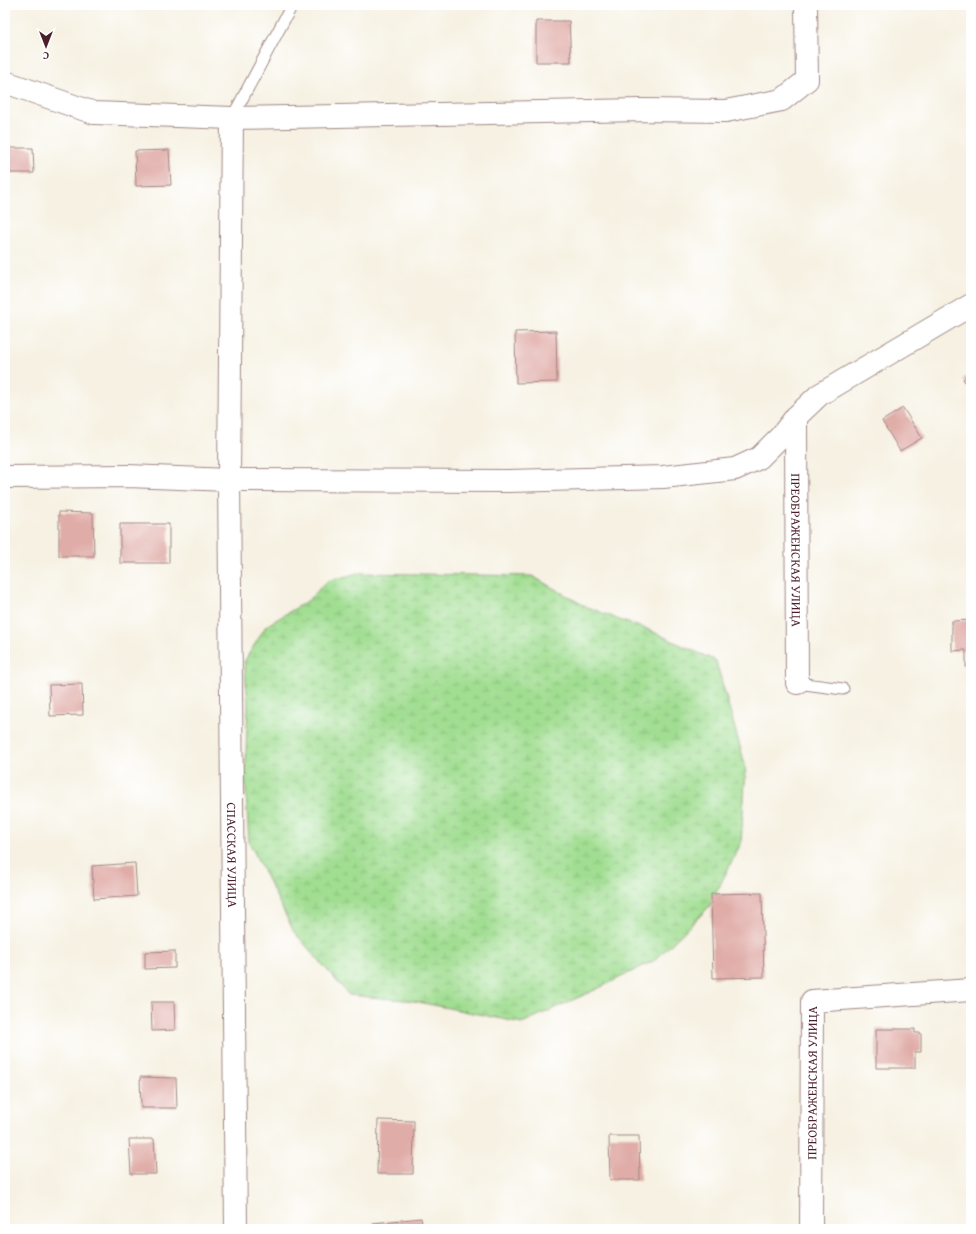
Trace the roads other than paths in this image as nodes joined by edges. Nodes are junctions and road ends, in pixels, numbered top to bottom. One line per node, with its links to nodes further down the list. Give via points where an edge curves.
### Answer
1 (292, 5): 4 (lane)
2 (806, 5): 4 (street, via 807,80 782,100 754,106 726,111 634,110)
3 (5, 82): 4 (street, via 94,112)
4 (232, 118): 8 (street, СПАССКАЯ УЛИЦА)
5 (971, 305): 6 (street, via 820,395)
6 (796, 417): 8 (street, via 759,458 727,470 663,477 508,481); 9 (street, ПРЕОБРАЖЕНСКАЯ УЛИЦА)
7 (5, 476): 8 (street, via 128,476)
8 (229, 480): 12 (street, СПАССКАЯ УЛИЦА)
9 (797, 684): 10 (lane)
10 (844, 689)
11 (971, 990): 13 (street, ПРЕОБРАЖЕНСКАЯ УЛИЦА, via 812,1001)
12 (236, 1229)
13 (811, 1229)

